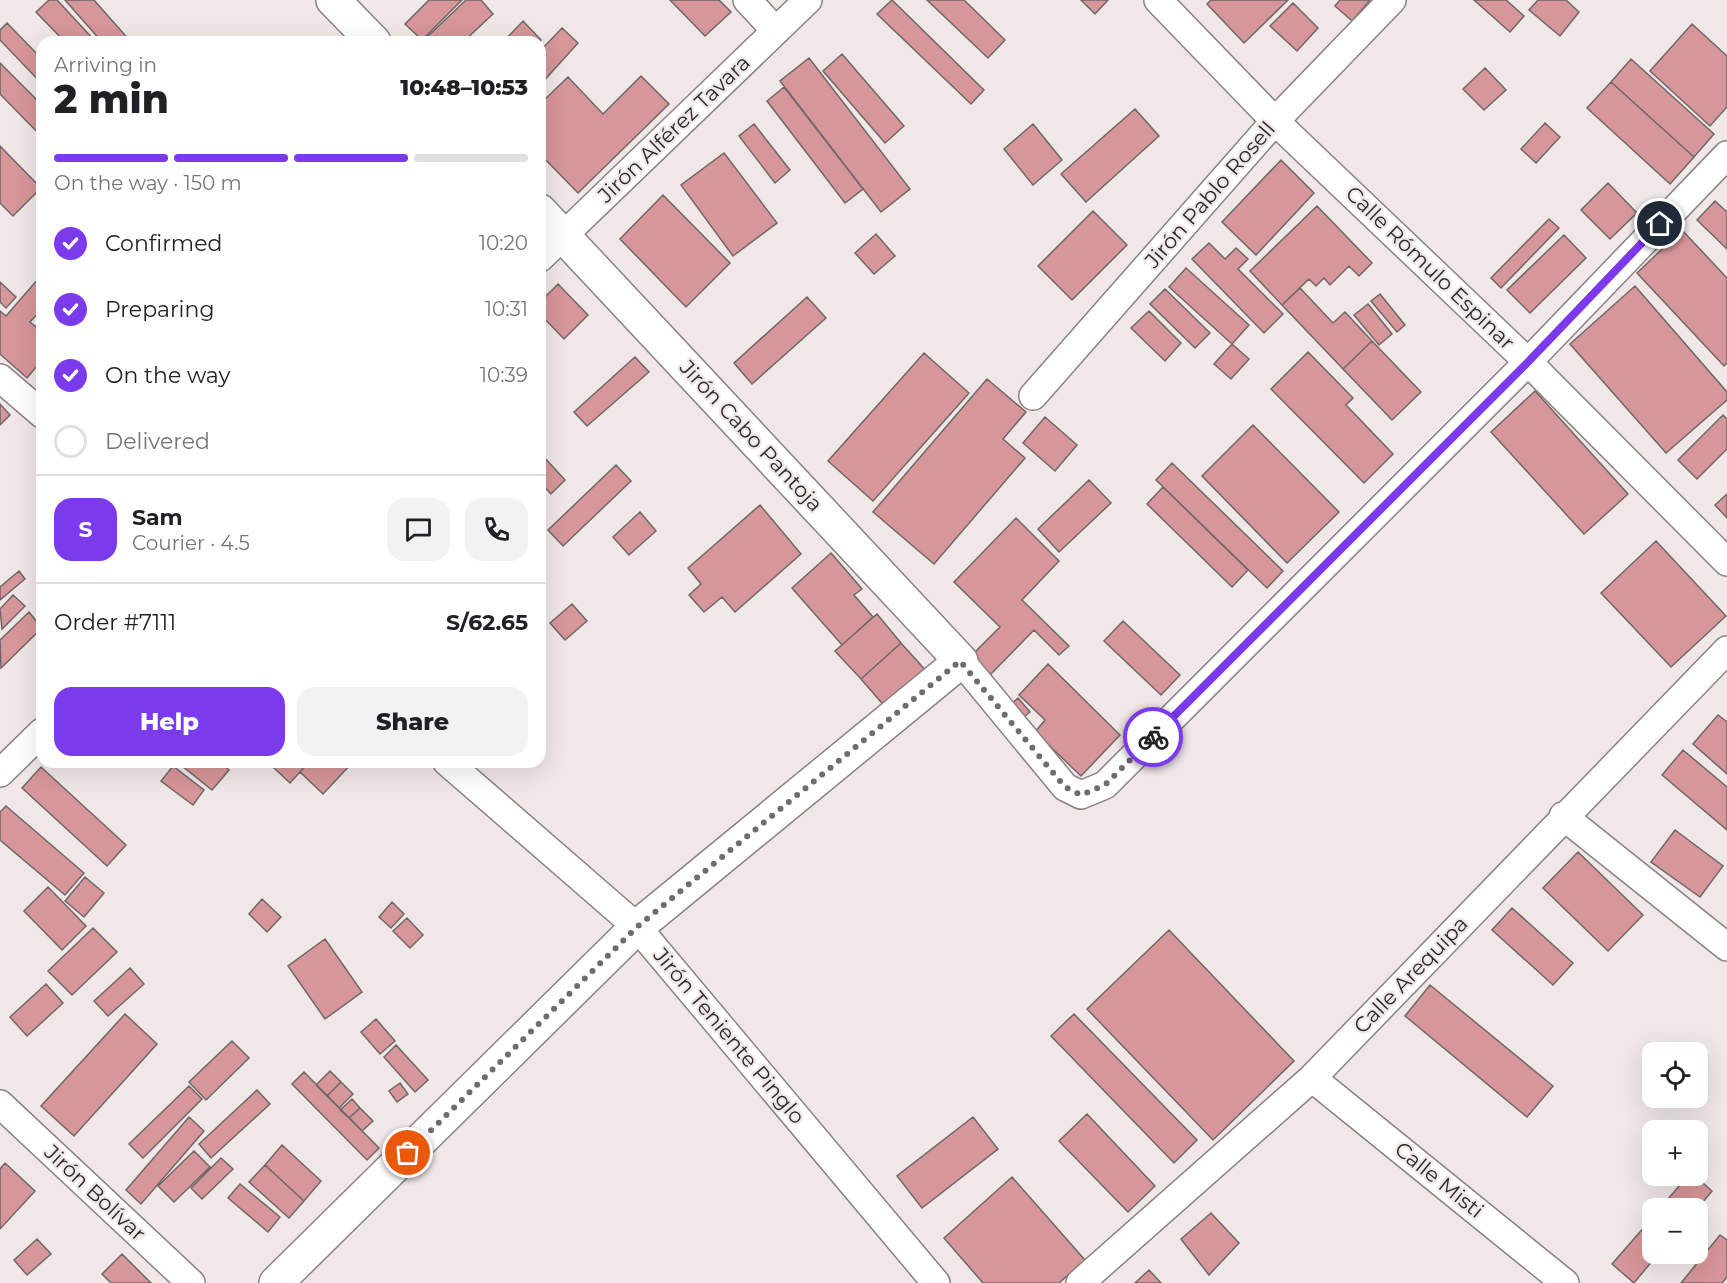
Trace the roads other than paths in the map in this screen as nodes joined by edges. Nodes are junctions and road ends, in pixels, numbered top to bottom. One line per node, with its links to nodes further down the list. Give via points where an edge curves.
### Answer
1 (333, 0): 7 (street)
2 (747, 0): 6 (street)
3 (808, 0): 6 (street, Jirón Alférez Tavara)
4 (1158, 0): 8 (street, Calle Rómulo Espinar)
5 (1392, 0): 8 (street, Jirón Pablo Rosell)
6 (776, 31): 11 (street, Jirón Alférez Tavara)
7 (368, 36)
8 (1275, 121): 13 (street, Calle Rómulo Espinar); 15 (street, Jirón Pablo Rosell)
9 (1727, 155): 13 (street)
10 (546, 218): 11 (street, Jirón Cabo Pantoja)
11 (564, 236): 12 (street, Jirón Alférez Tavara); 19 (street, Jirón Cabo Pantoja)
12 (546, 252)
13 (1528, 362): 17 (street, Calle Rómulo Espinar); 19 (street, via 1105,785 1081,795 1065,787)
14 (0, 378): 16 (street)
15 (1034, 396)
16 (36, 409)
17 (1727, 562)
18 (1727, 650): 23 (street, Calle Arequipa)
19 (960, 661): 24 (street)
20 (36, 738): 22 (street)
21 (454, 768): 24 (street, Jirón Teniente Pinglo)
22 (0, 773)
23 (1563, 816): 25 (street); 26 (street, Calle Arequipa)
24 (637, 927): 29 (street); 30 (street, Jirón Teniente Pinglo)
25 (1727, 946)
26 (1312, 1078): 31 (street, Calle Arequipa); 32 (street, Calle Misti)
27 (0, 1104): 28 (street, Jirón Bolívar)
28 (191, 1283)
29 (276, 1283)
30 (936, 1283)
31 (1080, 1283)
32 (1565, 1283)

